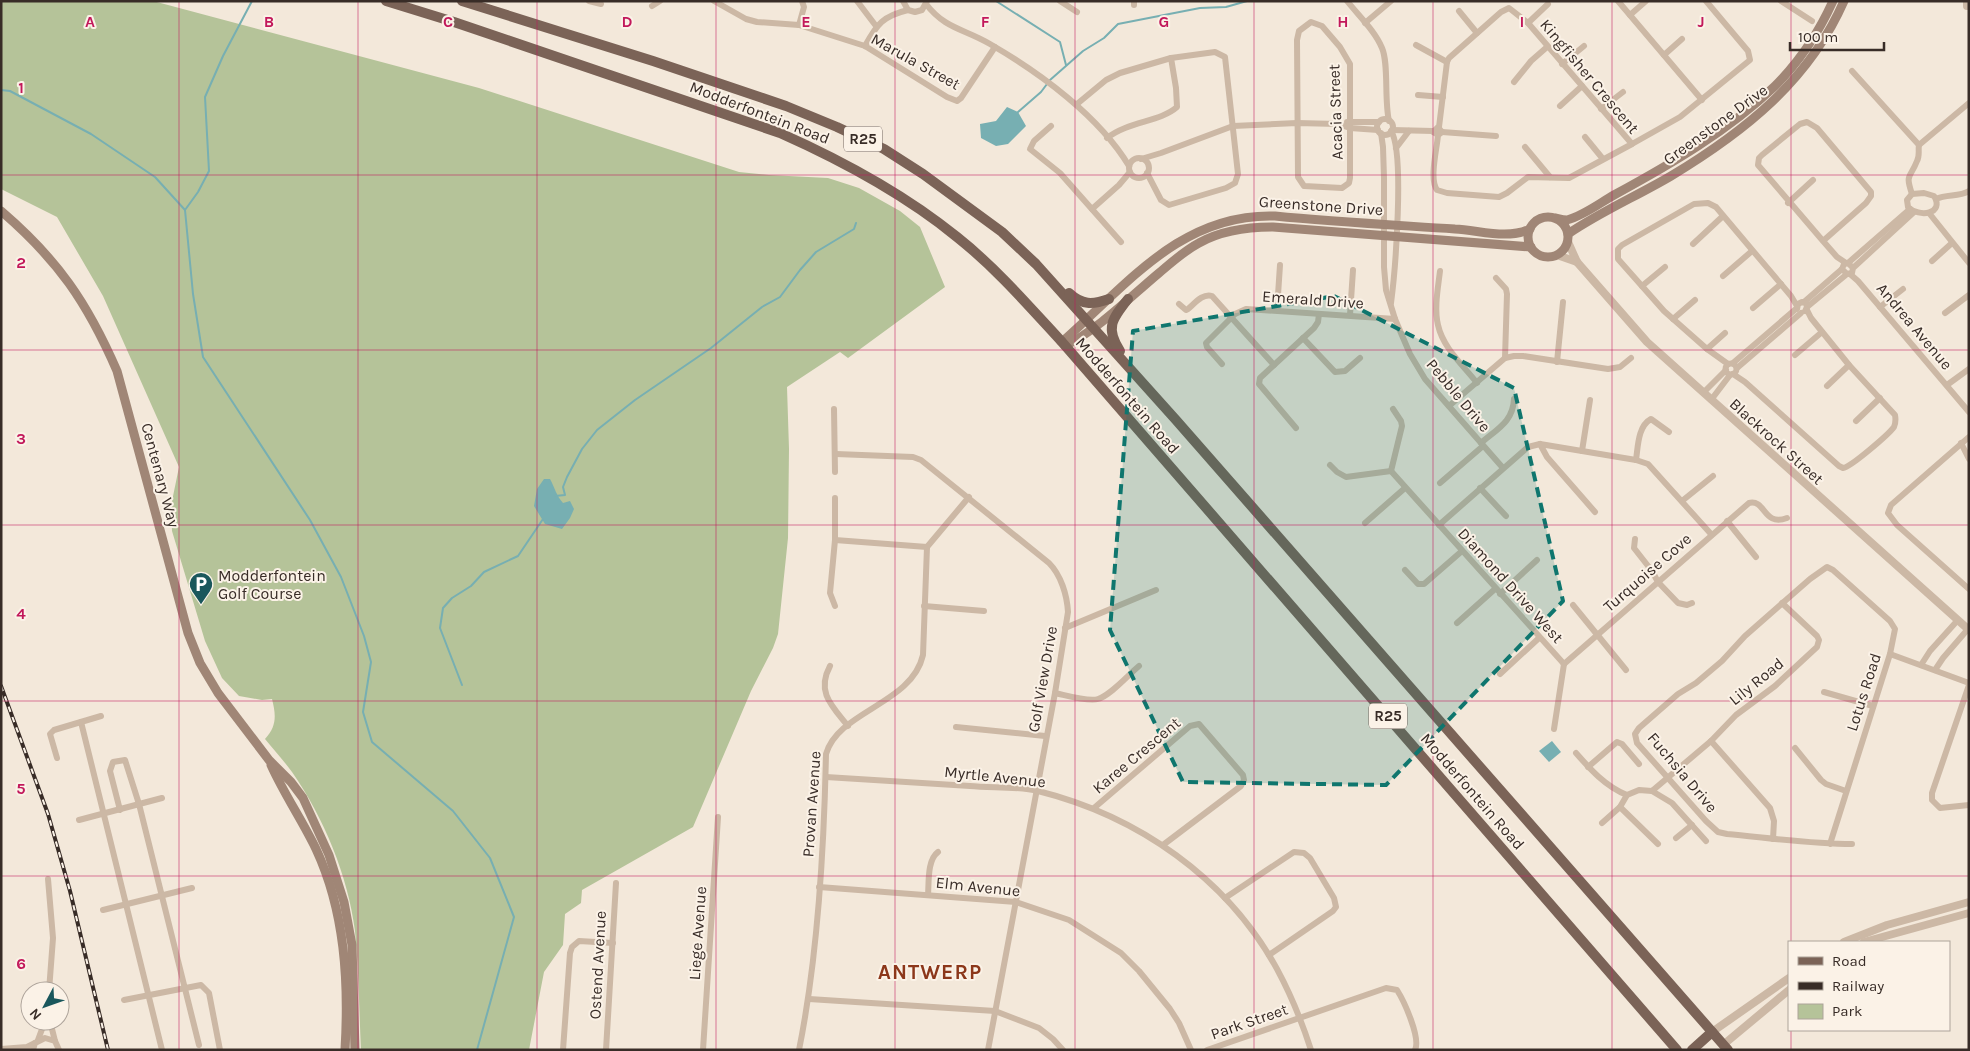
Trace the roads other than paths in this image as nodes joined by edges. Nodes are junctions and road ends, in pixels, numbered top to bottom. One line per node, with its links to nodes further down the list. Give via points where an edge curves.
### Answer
1 (462, 1): 24 (main road, Modderfontein Road / R25)
2 (471, 1): 24 (main road)
3 (589, 1): 20 (street)
4 (660, 1): 23 (street)
5 (714, 1): 35 (street, Marula Street, via 736,15 757,22)
6 (802, 1): 35 (street, via 804,7)
7 (858, 1): 36 (street)
8 (903, 1): 25 (street); 29 (street)
9 (1060, 1): 28 (street)
10 (1348, 1): 33 (street)
11 (1391, 1): 33 (street)
12 (1618, 1): 30 (street)
13 (1646, 1): 30 (street)
14 (1782, 1): 32 (street)
15 (1833, 1): 97 (main road, Greenstone Drive, via 1796,62 1735,120 1701,144 1584,212 1568,219)
16 (1844, 1): 103 (main road, Greenstone Drive, via 1832,27 1810,60 1772,102 1698,158)
17 (388, 2): 147 (main road, Modderfontein Road / R25, via 724,113 832,156 919,208 957,237 1014,290)
18 (1707, 2): 54 (street, via 1750,57 1749,62)
19 (926, 3): 27 (street); 31 (street)
20 (601, 4)
21 (1548, 4): 34 (street)
22 (1510, 5): 34 (street, Kingfisher Crescent); 37 (street, Kingfisher Crescent)
23 (652, 6)
24 (483, 8): 114 (main road, Modderfontein Road / R25, via 653,61 837,126 884,149 930,179 1002,232)
25 (908, 10): 27 (street); 29 (street)
26 (1459, 11): 37 (street)
27 (919, 12): 31 (street)
28 (1077, 12)
29 (894, 13): 36 (street)
30 (1630, 15): 44 (street)
31 (935, 16): 42 (street)
32 (1812, 21)
33 (1365, 23): 57 (street, via 1383,49)
34 (1528, 23): 43 (street, Kingfisher Crescent)
35 (799, 25): 40 (street, Marula Street)
36 (876, 26): 40 (street)
37 (1477, 33): 46 (street, Kingfisher Crescent)
38 (1682, 39): 44 (street)
39 (1416, 45): 46 (street)
40 (865, 46): 42 (street, Marula Street, via 957,101)
41 (1584, 46): 47 (street)
42 (995, 47): 56 (street)
43 (1548, 47): 47 (street, Kingfisher Crescent); 49 (street)
44 (1664, 55): 54 (street)
45 (1170, 58): 56 (street, via 1112,76); 64 (street, via 1215,52 1225,57); 70 (street, via 1177,107 1125,127)
46 (1446, 62): 53 (street, Kingfisher Crescent)
47 (1562, 64): 50 (street, Kingfisher Crescent)
48 (1852, 71): 73 (street)
49 (1514, 82)
50 (1582, 86): 58 (street); 59 (street, Kingfisher Crescent)
51 (1623, 92): 59 (street)
52 (1418, 95): 53 (street)
53 (1444, 97): 68 (street, Kingfisher Crescent)
54 (1702, 100): 72 (street, via 1680,117)
55 (1969, 103): 73 (street)
56 (1077, 104): 70 (street)
57 (1386, 104): 60 (street, Pebble Drive); 65 (street)
58 (1560, 106)
59 (1602, 109): 72 (street, Kingfisher Crescent)
60 (1390, 122): 65 (street, via 1386,120); 66 (street); 67 (street, Pebble Drive)
61 (1298, 123): 62 (street); 62 (street, Acacia Street, via 1298,177 1304,186 1342,188 1349,183); 62 (street, Acacia Street, via 1298,35 1311,22 1322,26 1348,58); 64 (street)
62 (1351, 124): 65 (street)
63 (1051, 126): 92 (street, via 1030,149 1060,173)
64 (1233, 126): 77 (street); 87 (street, via 1238,174 1235,183 1169,205)
65 (1379, 127): 67 (street, via 1385,135); 98 (street, Pebble Drive, via 1383,146)
66 (1410, 130): 67 (street); 68 (street); 75 (street)
67 (1392, 131): 75 (street, Pebble Drive)
68 (1438, 131): 69 (street); 84 (street, Kingfisher Crescent, via 1434,182 1441,192 1499,197 1528,177)
69 (1496, 136)
70 (1107, 138): 76 (street)
71 (1585, 138): 79 (street)
72 (1632, 144): 79 (street, Kingfisher Crescent)
73 (1920, 145): 89 (street, via 1918,160 1908,176)
74 (1525, 147): 84 (street)
75 (1396, 148): 99 (street, Pebble Drive)
76 (1120, 150): 78 (street); 81 (street)
77 (1161, 153): 78 (street); 80 (street)
78 (1138, 159): 80 (street); 81 (street)
79 (1604, 159): 84 (street, Kingfisher Crescent, via 1574,176)
80 (1147, 164): 82 (street)
81 (1129, 169): 83 (street); 86 (street)
82 (1147, 173): 83 (street); 87 (street)
83 (1138, 177): 86 (street); 87 (street)
84 (1550, 177)
85 (1813, 180): 91 (street)
86 (1119, 185): 92 (street)
87 (1153, 188)
88 (1969, 191): 90 (street)
89 (1912, 194): 90 (street, via 1928,193); 94 (street, via 1906,202)
90 (1936, 199): 95 (street, via 1935,207)
91 (1788, 202): 104 (street, Andrea Avenue); 104 (street, Andrea Avenue, via 1758,162 1777,142 1807,122 1817,128 1869,188 1872,196)
92 (1092, 209): 105 (street)
93 (1, 210): 247 (main road, Centenary Way, via 28,233 59,268 102,336 125,398 188,634 218,693)
94 (1912, 211): 95 (street); 117 (street)
95 (1929, 213): 107 (street)
96 (1723, 216): 106 (street); 109 (street); 123 (street, via 1716,207 1694,204 1622,245 1618,249 1618,258)
97 (1556, 218): 100 (main road, via 1538,219); 103 (main road, via 1565,225)
98 (1385, 224): 99 (main road, Greenstone Drive); 101 (street, Pebble Drive); 126 (main road, Greenstone Drive, via 1275,216 1234,219 1199,231 1169,247)
99 (1397, 226): 100 (main road, Greenstone Drive, via 1508,234); 102 (street, Pebble Drive)
100 (1530, 229): 108 (main road, via 1528,240)
101 (1384, 236): 102 (main road, Greenstone Drive); 127 (main road, Greenstone Drive, via 1273,226 1234,230 1201,241 1181,253); 131 (street, Pebble Drive, via 1386,290)
102 (1396, 236): 108 (main road, Greenstone Drive); 131 (street, Pebble Drive)
103 (1568, 238): 110 (main road, via 1566,248); 112 (street, Blackrock Street)
104 (1823, 241): 117 (street, Andrea Avenue)
105 (1121, 242)
106 (1693, 244)
107 (1952, 244): 111 (street); 113 (street)
108 (1531, 247): 110 (main road, via 1544,256)
109 (1752, 251): 120 (street); 122 (street)
110 (1557, 255): 112 (street, Blackrock Street)
111 (1932, 261)
112 (1577, 262): 162 (street, Blackrock Street, via 1647,342)
113 (1969, 263)
114 (1036, 264): 126 (main road, via 1081,302 1092,304); 141 (main road, Modderfontein Road / R25)
115 (1280, 265): 135 (street)
116 (1665, 268): 123 (street)
117 (1848, 268): 132 (street, Andrea Avenue); 134 (street)
118 (1353, 270): 138 (street)
119 (1440, 270): 159 (street, via 1437,314 1442,336)
120 (1723, 276)
121 (1496, 278): 151 (street, via 1507,294)
122 (1781, 284): 133 (street); 134 (street)
123 (1642, 286): 142 (street)
124 (1903, 288): 132 (street)
125 (1969, 295): 136 (street)
126 (1109, 299): 141 (main road, Greenstone Drive)
127 (1128, 299): 143 (main road, Greenstone Drive); 171 (main road, via 1113,319 1112,336 1122,354)
128 (1694, 300): 142 (street)
129 (1562, 302): 153 (street)
130 (1179, 304): 139 (street, via 1186,310 1210,295)
131 (1391, 306): 140 (street, Pebble Drive)
132 (1880, 307): 160 (street, Andrea Avenue)
133 (1753, 308)
134 (1802, 308): 144 (street); 157 (street)
135 (1277, 310): 137 (street, Emerald Drive); 139 (street, Emerald Drive, via 1246,308)
136 (1946, 313)
137 (1319, 314): 138 (street, Emerald Drive); 146 (street, via 1316,325)
138 (1350, 316): 140 (street, Emerald Drive)
139 (1232, 318): 154 (street, via 1206,343); 155 (street)
140 (1395, 319): 167 (street, Pebble Drive, via 1417,368)
141 (1087, 320): 143 (main road, Modderfontein Road / R25); 147 (main road, Greenstone Drive)
142 (1673, 320): 148 (street)
143 (1094, 328): 147 (main road, Greenstone Drive); 171 (main road, Modderfontein Road / R25)
144 (1822, 332): 149 (street); 156 (street)
145 (1725, 333): 148 (street)
146 (1303, 338): 150 (street, via 1335,372 1345,371); 155 (street)
147 (1064, 344): 325 (main road, Modderfontein Road / R25)
148 (1708, 349): 157 (street)
149 (1795, 355)
150 (1360, 358)
151 (1505, 358): 153 (street, via 1523,356); 159 (street)
152 (1631, 358): 153 (street, via 1615,369)
153 (1557, 362)
154 (1222, 364)
155 (1274, 365): 173 (street, via 1259,382)
156 (1849, 365): 161 (street); 163 (street)
157 (1731, 369): 162 (street); 163 (street, via 1843,468 1853,464 1895,424 1895,415); 166 (street)
158 (1969, 370): 160 (street)
159 (1477, 383): 167 (street)
160 (1947, 385): 170 (street, Andrea Avenue)
161 (1826, 386)
162 (1703, 393): 166 (street, Blackrock Street)
163 (1880, 398): 172 (street)
164 (1514, 399): 178 (street, via 1509,419)
165 (1590, 400): 179 (street)
166 (1711, 400): 219 (street, Blackrock Street)
167 (1449, 406): 178 (street, Pebble Drive)
168 (834, 409): 180 (street)
169 (1393, 409): 185 (street, via 1402,426)
170 (1969, 412)
171 (1176, 420): 302 (main road, Modderfontein Road / R25)
172 (1856, 421)
173 (1296, 428)
174 (1669, 432): 182 (street, via 1654,420 1645,422)
175 (1969, 437): 176 (street)
176 (1961, 443): 181 (street); 210 (street, via 1891,506 1888,513 1897,525)
177 (1540, 444): 179 (street); 184 (street, via 1528,447); 194 (street, via 1547,458)
178 (1482, 445): 184 (street, Pebble Drive); 188 (street)
179 (1582, 451): 182 (street)
180 (836, 454): 186 (street); 191 (street, Golf View Drive, via 913,457)
181 (1969, 459)
182 (1636, 460): 193 (street, via 1653,468)
183 (1330, 465): 185 (street, via 1346,477)
184 (1503, 468): 190 (street)
185 (1391, 471): 189 (street, Diamond Drive West)
186 (835, 472)
187 (1713, 476): 193 (street)
188 (1440, 483)
189 (1405, 488): 198 (street); 199 (street, Diamond Drive West)
190 (1480, 488): 195 (street); 199 (street)
191 (969, 497): 203 (street); 221 (street, Golf View Drive, via 1054,568 1068,601)
192 (835, 498): 202 (street)
193 (1682, 501): 200 (street)
194 (1595, 512)
195 (1506, 516)
196 (1787, 518): 197 (street, Turquoise Cove, via 1776,521 1753,502)
197 (1727, 521): 200 (street, Turquoise Cove); 205 (street)
198 (1365, 523)
199 (1438, 525): 204 (street, Diamond Drive West)
200 (1711, 534): 209 (street, Turquoise Cove)
201 (1635, 539): 209 (street, via 1634,548)
202 (836, 540): 203 (street); 216 (street, via 830,593)
203 (927, 547): 217 (street, Provan Avenue)
204 (1462, 551): 207 (street, via 1424,584 1418,584); 212 (street, Diamond Drive West)
205 (1756, 557)
206 (1537, 560): 212 (street)
207 (1405, 570)
208 (1833, 570): 214 (street, Fuchsia Drive, via 1823,568); 225 (street, Lotus Road, via 1893,625 1895,633)
209 (1658, 582): 213 (street, via 1678,603); 223 (street, Turquoise Cove)
210 (1969, 589)
211 (1156, 590): 221 (street)
212 (1497, 591): 220 (street); 224 (street, Diamond Drive West)
213 (1692, 603)
214 (1782, 603): 243 (street, Lily Road, via 1817,636 1817,648 1736,715); 251 (street, Fuchsia Drive, via 1722,661 1636,731 1638,743)
215 (1573, 605): 223 (street)
216 (835, 606)
217 (924, 606): 218 (street); 239 (street, Provan Avenue, via 920,668 907,684)
218 (984, 611)
219 (1957, 621): 222 (street, Blackrock Street); 227 (street)
220 (1457, 623)
221 (1065, 628): 234 (street, Golf View Drive)
222 (1968, 630): 231 (street)
223 (1597, 634): 226 (street, Turquoise Cove); 230 (street)
224 (1540, 638): 226 (street, Diamond Drive West); 232 (street)
225 (1890, 654): 227 (street); 236 (street, Lotus Road)
226 (1564, 664): 241 (street)
227 (1921, 665): 231 (street)
228 (830, 666): 239 (street, via 824,679 824,692)
229 (1139, 666): 234 (street, via 1098,699)
230 (1626, 670)
231 (1936, 670): 233 (street)
232 (1500, 674)
233 (1969, 684): 258 (street, via 1932,793 1932,800 1940,808)
234 (1054, 692): 242 (street, Golf View Drive)
235 (1824, 692): 236 (street)
236 (1874, 706): 254 (street, Lotus Road)
237 (101, 716): 238 (street)
238 (81, 722): 246 (street, via 50,734); 262 (street)
239 (848, 726): 250 (street, Provan Avenue, via 828,747)
240 (956, 727): 242 (street)
241 (1554, 729)
242 (1045, 736): 252 (street, Golf View Drive)
243 (1711, 741): 251 (street, Lily Road); 268 (street, via 1770,808 1774,821)
244 (1795, 748): 254 (street, via 1821,780)
245 (1576, 753): 249 (street)
246 (57, 758)
247 (269, 760): 306 (main road, Centenary Way, via 303,798 329,855 344,902 352,945); 311 (main road, Centenary Way, via 316,849 335,902 343,946 347,1014)
248 (1639, 764): 249 (street, via 1617,742)
249 (1588, 767): 255 (street)
250 (826, 777): 252 (street, Myrtle Avenue); 277 (street, Provan Avenue)
251 (1669, 777): 253 (street, Lily Road); 268 (street, Fuchsia Drive, via 1718,832)
252 (1036, 791): 260 (street, Myrtle Avenue); 282 (street, Golf View Drive)
253 (1652, 791): 255 (street, via 1639,790); 266 (street, via 1672,803)
254 (1846, 791): 271 (street, Lotus Road)
255 (1626, 795): 259 (street)
256 (162, 798): 257 (street)
257 (139, 804): 261 (street); 261 (street, via 126,761 113,762 110,771); 279 (street)
258 (1969, 805)
259 (1620, 806): 265 (street); 270 (street)
260 (1094, 808): 273 (street, Myrtle Avenue); 273 (street, Karee Crescent, via 1190,726 1200,724 1244,780 1241,786)
261 (120, 810): 262 (street)
262 (103, 814): 264 (street); 284 (street)
263 (718, 817): 317 (street, Liege Avenue)
264 (79, 820)
265 (1602, 823)
266 (1692, 824): 267 (street); 269 (street)
267 (1676, 838)
268 (1773, 839): 271 (street, Fuchsia Drive)
269 (1706, 841)
270 (1658, 844)
271 (1830, 844): 272 (street, Fuchsia Drive)
272 (1852, 844)
273 (1163, 845): 281 (street, Myrtle Avenue, via 1188,863)
274 (938, 852): 280 (street, via 931,862)
275 (48, 879): 292 (street, via 53,938)
276 (616, 883): 289 (street, Ostend Avenue)
277 (819, 887): 280 (street, Elm Avenue); 296 (street, Provan Avenue)
278 (192, 888): 279 (street)
279 (162, 895): 284 (street); 293 (street)
280 (928, 895): 282 (street, Elm Avenue)
281 (1225, 898): 290 (street, Myrtle Avenue); 290 (street, via 1294,852 1304,853 1310,858 1336,907)
282 (1016, 902): 298 (street, Golf View Drive); 321 (street, Elm Avenue, via 1069,920 1121,953 1161,996 1179,1023)
283 (1969, 902): 287 (street, via 1886,925)
284 (126, 904): 285 (street); 295 (street)
285 (103, 910)
286 (1969, 913): 288 (street)
287 (1846, 941)
288 (1868, 941)
289 (613, 943): 315 (street, via 579,941 572,947); 316 (street, Ostend Avenue)
290 (1268, 954): 299 (street, Myrtle Avenue)
291 (1788, 979): 302 (street)
292 (50, 981)
293 (185, 987): 295 (street); 305 (street); 310 (street, via 200,985 209,993)
294 (1788, 991): 307 (street)
295 (149, 995): 297 (street); 314 (street)
296 (809, 999): 298 (street); 318 (street, Provan Avenue)
297 (124, 1000)
298 (995, 1012): 319 (street, Golf View Drive); 320 (street, via 1039,1028)
299 (1300, 1018): 322 (street, Park Street); 323 (street, Myrtle Avenue); 324 (street, Park Street, via 1392,988 1401,997 1415,1031 1418,1040)
300 (41, 1031): 303 (street)
301 (53, 1031): 304 (street)
302 (1712, 1032): 307 (main road, Modderfontein Road / R25); 326 (main road)
303 (37, 1041): 304 (street, via 48,1038); 309 (street); 312 (street)
304 (57, 1045): 313 (street)
305 (199, 1046)
306 (356, 1048)
307 (1723, 1048)
308 (1, 1049): 309 (street)
309 (15, 1049)
310 (219, 1049)
311 (344, 1049)
312 (33, 1050)
313 (66, 1050)
314 (162, 1050)
315 (563, 1050)
316 (606, 1050)
317 (704, 1050)
318 (800, 1050)
319 (988, 1050)
320 (1063, 1050)
321 (1191, 1050)
322 (1207, 1050)
323 (1311, 1050)
324 (1415, 1050)
325 (1677, 1050)
326 (1692, 1050)

